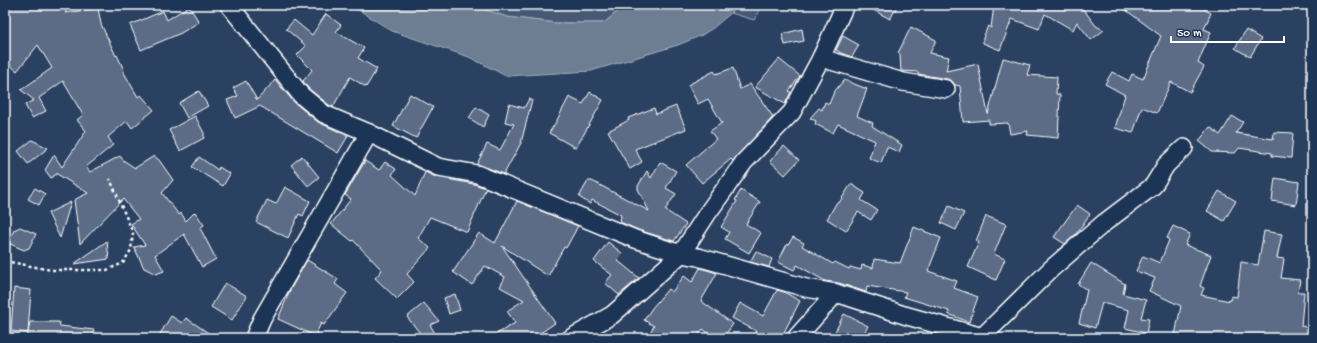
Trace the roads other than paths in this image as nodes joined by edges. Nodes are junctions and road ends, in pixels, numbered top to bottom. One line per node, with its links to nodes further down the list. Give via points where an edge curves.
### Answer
1 (229, 5): 5 (street, via 301,95 324,114)
2 (845, 5): 3 (street)
3 (822, 58): 4 (street, via 903,82); 7 (street, via 792,112 744,162)
4 (946, 89)
5 (370, 133): 7 (street, via 438,167 477,174 635,239); 10 (street, via 262,319)
6 (1184, 148): 9 (street, via 1166,165 1153,186 1104,223)
7 (680, 254): 8 (street, via 806,288); 11 (street, via 612,315)
8 (836, 293): 9 (street); 12 (street)
9 (984, 337)
10 (254, 338)
11 (571, 338)
12 (796, 338)

